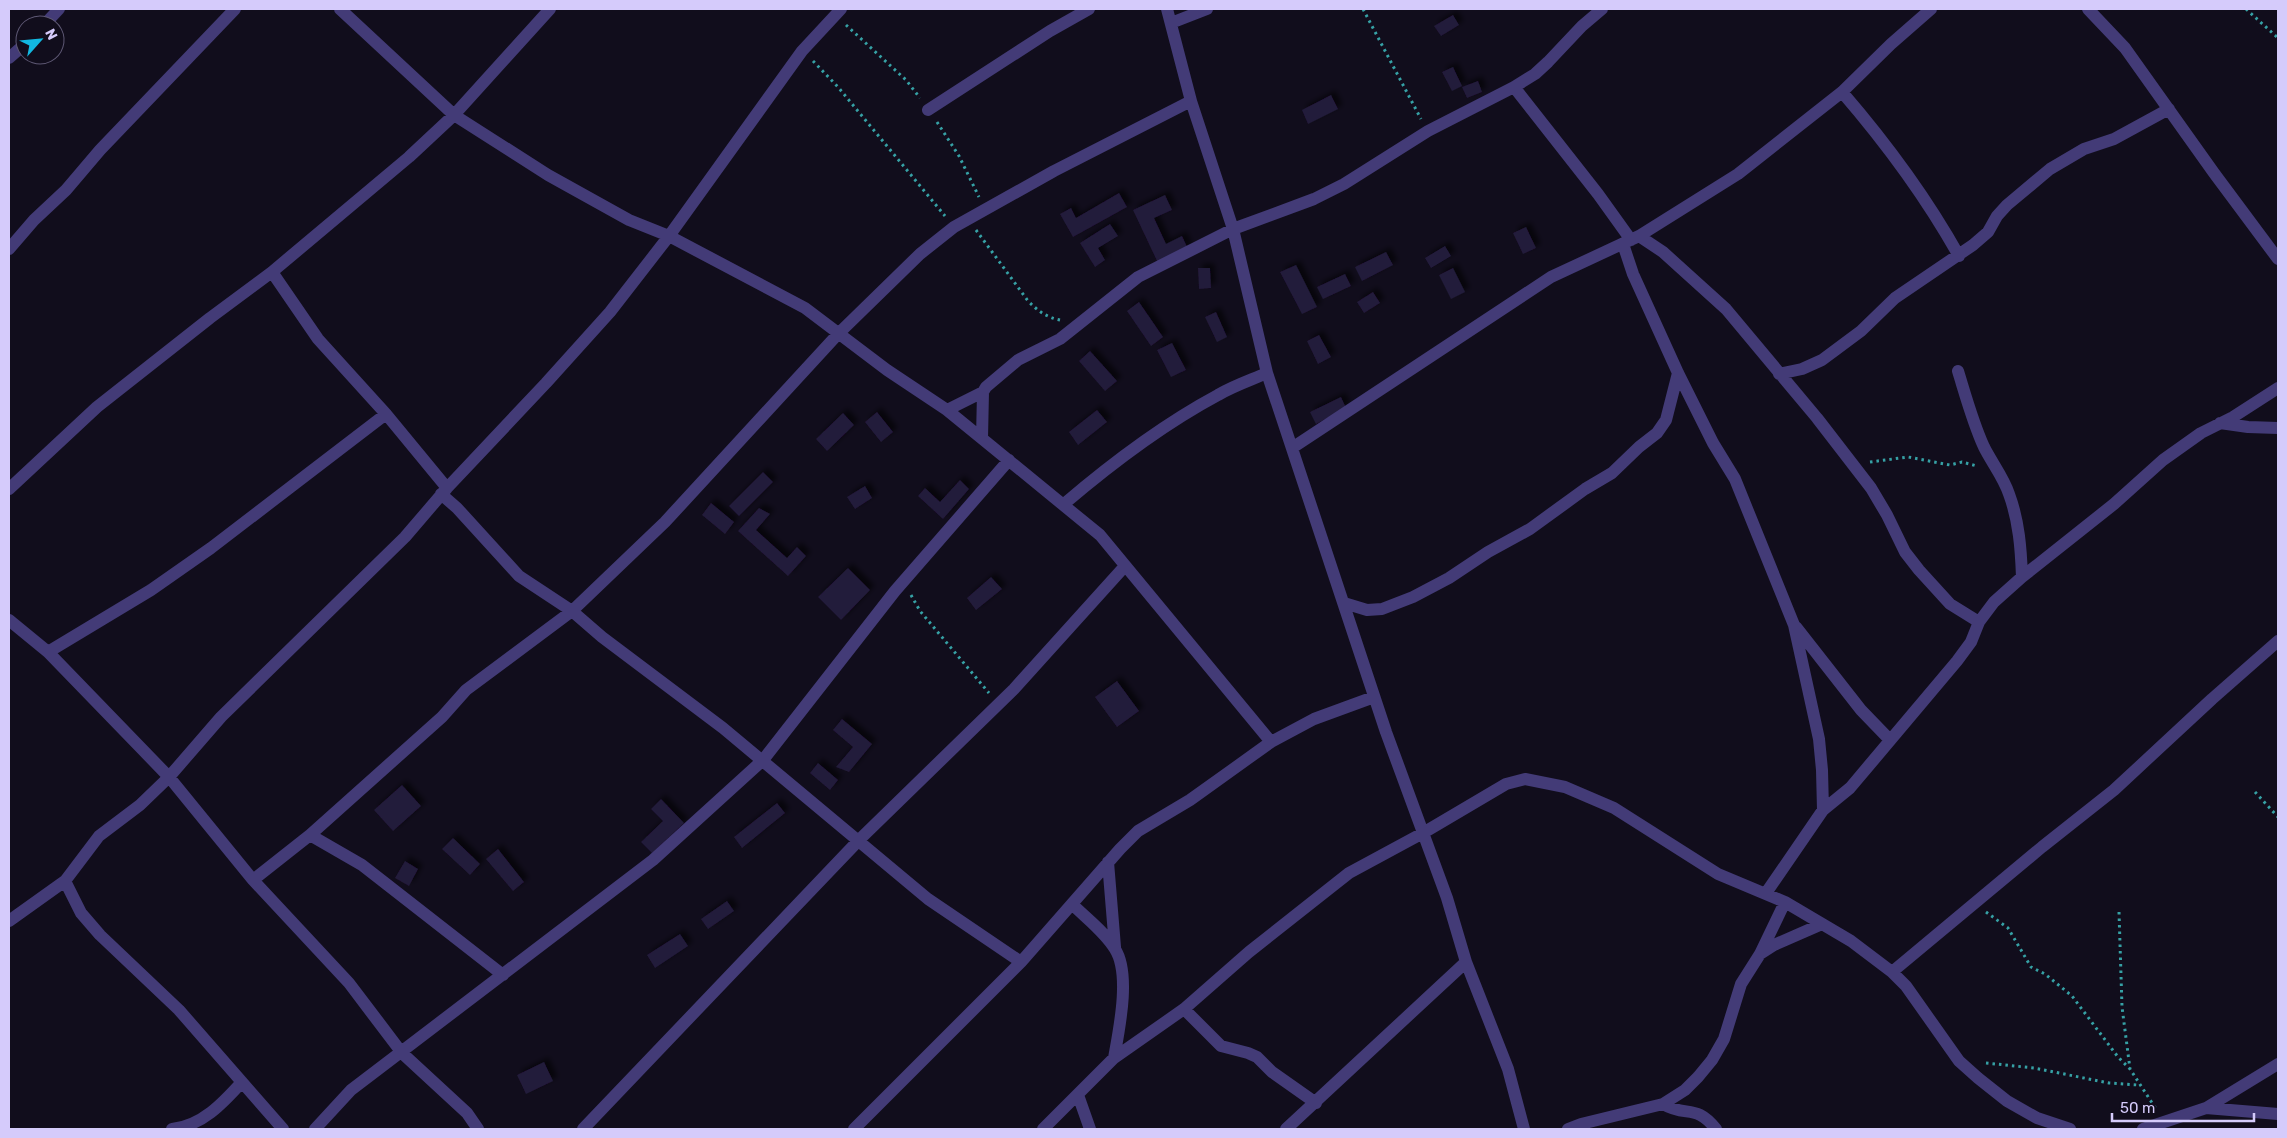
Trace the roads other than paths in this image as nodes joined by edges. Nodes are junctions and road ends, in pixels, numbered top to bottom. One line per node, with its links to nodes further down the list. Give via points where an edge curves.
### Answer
1 (235, 9): 21 (street)
2 (340, 9): 17 (street)
3 (840, 9): 19 (street, via 802,51)
4 (1088, 9): 16 (street)
5 (1167, 9): 11 (street)
6 (1207, 9): 11 (street)
7 (1602, 9): 12 (street, via 1535,74)
8 (1931, 9): 13 (street)
9 (2088, 9): 15 (street, via 2125,48)
10 (547, 10): 17 (street)
11 (1171, 23): 14 (street)
12 (1514, 87): 18 (street, via 1428,131 1314,199); 20 (street)
13 (1842, 92): 20 (street, via 1738,174); 22 (street, via 1902,167)
14 (1191, 101): 18 (street); 25 (street, via 1054,171 954,228 920,254)
15 (2169, 109): 22 (street, via 2114,139 2084,149 2050,169 2007,205 1988,232); 23 (street)
16 (928, 110)
17 (454, 115): 19 (street, via 629,220); 24 (street)
18 (1233, 229): 27 (street); 31 (street, via 1138,277 1060,338 1018,360)
19 (669, 236): 25 (street, via 805,308); 40 (street, via 610,312)
20 (1631, 240): 28 (street, via 1633,274); 29 (street, via 1663,252 1726,309); 37 (street, via 1551,276)
21 (9, 249)
22 (1959, 256): 29 (street, via 1895,298 1861,331 1822,360)
23 (2278, 259)
24 (272, 272): 33 (street, via 318,338); 39 (street, via 97,407)
25 (838, 334): 32 (street); 45 (street, via 665,522)
26 (1958, 371): 43 (street, via 1984,446 2009,492 2021,548)
27 (1267, 373): 37 (street); 41 (street, via 1219,394 1170,423)
28 (1678, 373): 44 (street, via 1666,420 1657,433 1612,473 1530,529 1413,597 1382,609 1367,610); 48 (street, via 1735,479)
29 (1779, 374): 47 (street, via 1871,488 1914,564 1950,604)
30 (2278, 388): 34 (street)
31 (983, 392): 32 (street); 36 (street)
32 (947, 410): 36 (street)
33 (386, 414): 40 (street); 50 (street, via 211,548 151,590)
34 (2220, 423): 35 (street); 43 (street, via 2163,460 2107,510)
35 (2278, 428)
36 (982, 438): 38 (street)
37 (1292, 448): 44 (street)
38 (1009, 460): 41 (street); 54 (street, via 904,580)
39 (9, 489)
40 (444, 491): 45 (street, via 519,576); 55 (street, via 405,537 221,717)
41 (1064, 504): 42 (street, via 1100,535)
42 (1125, 566): 53 (street); 59 (street, via 999,704)
43 (2022, 577): 47 (street, via 1994,602)
44 (1344, 603): 51 (street)
45 (572, 611): 54 (street); 58 (street, via 466,690 442,716)
46 (9, 620): 50 (street)
47 (1979, 622): 52 (street, via 1971,642 1957,661)
48 (1794, 625): 52 (street, via 1861,710); 56 (street, via 1819,739)
49 (2278, 641): 72 (street, via 2114,790)
50 (48, 652): 55 (street)
51 (1374, 697): 53 (street, via 1314,719); 57 (street)
52 (1890, 740): 56 (street, via 1850,788)
53 (1271, 742): 60 (street, via 1190,800 1138,831)
54 (762, 760): 59 (street); 73 (street, via 653,860)
55 (169, 777): 61 (street); 62 (street, via 100,836)
56 (1823, 810): 63 (street)
57 (1422, 833): 63 (street, via 1506,784 1524,779 1566,787 1614,808 1718,874); 71 (street, via 1448,898); 74 (street, via 1349,873)
58 (310, 835): 61 (street); 73 (street, via 362,865)
59 (859, 840): 70 (street, via 928,899); 88 (street)
60 (1108, 862): 65 (street); 68 (street)
61 (253, 880): 75 (street, via 349,983)
62 (65, 881): 66 (street); 78 (street, via 81,913 100,935 179,1010)
63 (1766, 893): 64 (street)
64 (1785, 902): 67 (street); 69 (street)
65 (1072, 904): 68 (street); 70 (street)
66 (9, 921)
67 (1822, 924): 69 (street); 72 (street)
68 (1114, 947): 76 (street, via 1123,976)
69 (1760, 954): 81 (street, via 1741,984 1724,1038 1712,1060 1685,1090)
70 (1021, 962): 89 (street)
71 (1466, 962): 80 (street); 93 (street, via 1508,1069)
72 (1892, 972): 96 (street, via 1906,986 1959,1061 2007,1101 2037,1118)
73 (502, 975): 75 (street)
74 (1184, 1009): 76 (street); 80 (street, via 1221,1046 1257,1057)
75 (402, 1053): 86 (street, via 351,1090); 87 (street, via 467,1113)
76 (1114, 1058): 79 (street)
77 (2278, 1064): 82 (street)
78 (242, 1082): 84 (street, via 204,1117 182,1128); 85 (street)
79 (1078, 1095): 90 (street); 91 (street)
80 (1316, 1104): 92 (street)
81 (1663, 1104): 94 (street); 95 (street, via 1676,1111 1703,1115)
82 (2206, 1108): 83 (street); 97 (street)
83 (2278, 1114)
84 (172, 1129)
85 (282, 1129)
86 (315, 1129)
87 (478, 1129)
88 (583, 1129)
89 (854, 1129)
90 (1043, 1129)
91 (1090, 1129)
92 (1286, 1129)
93 (1524, 1129)
94 (1568, 1129)
95 (1716, 1129)
96 (2070, 1129)
97 (2143, 1129)

